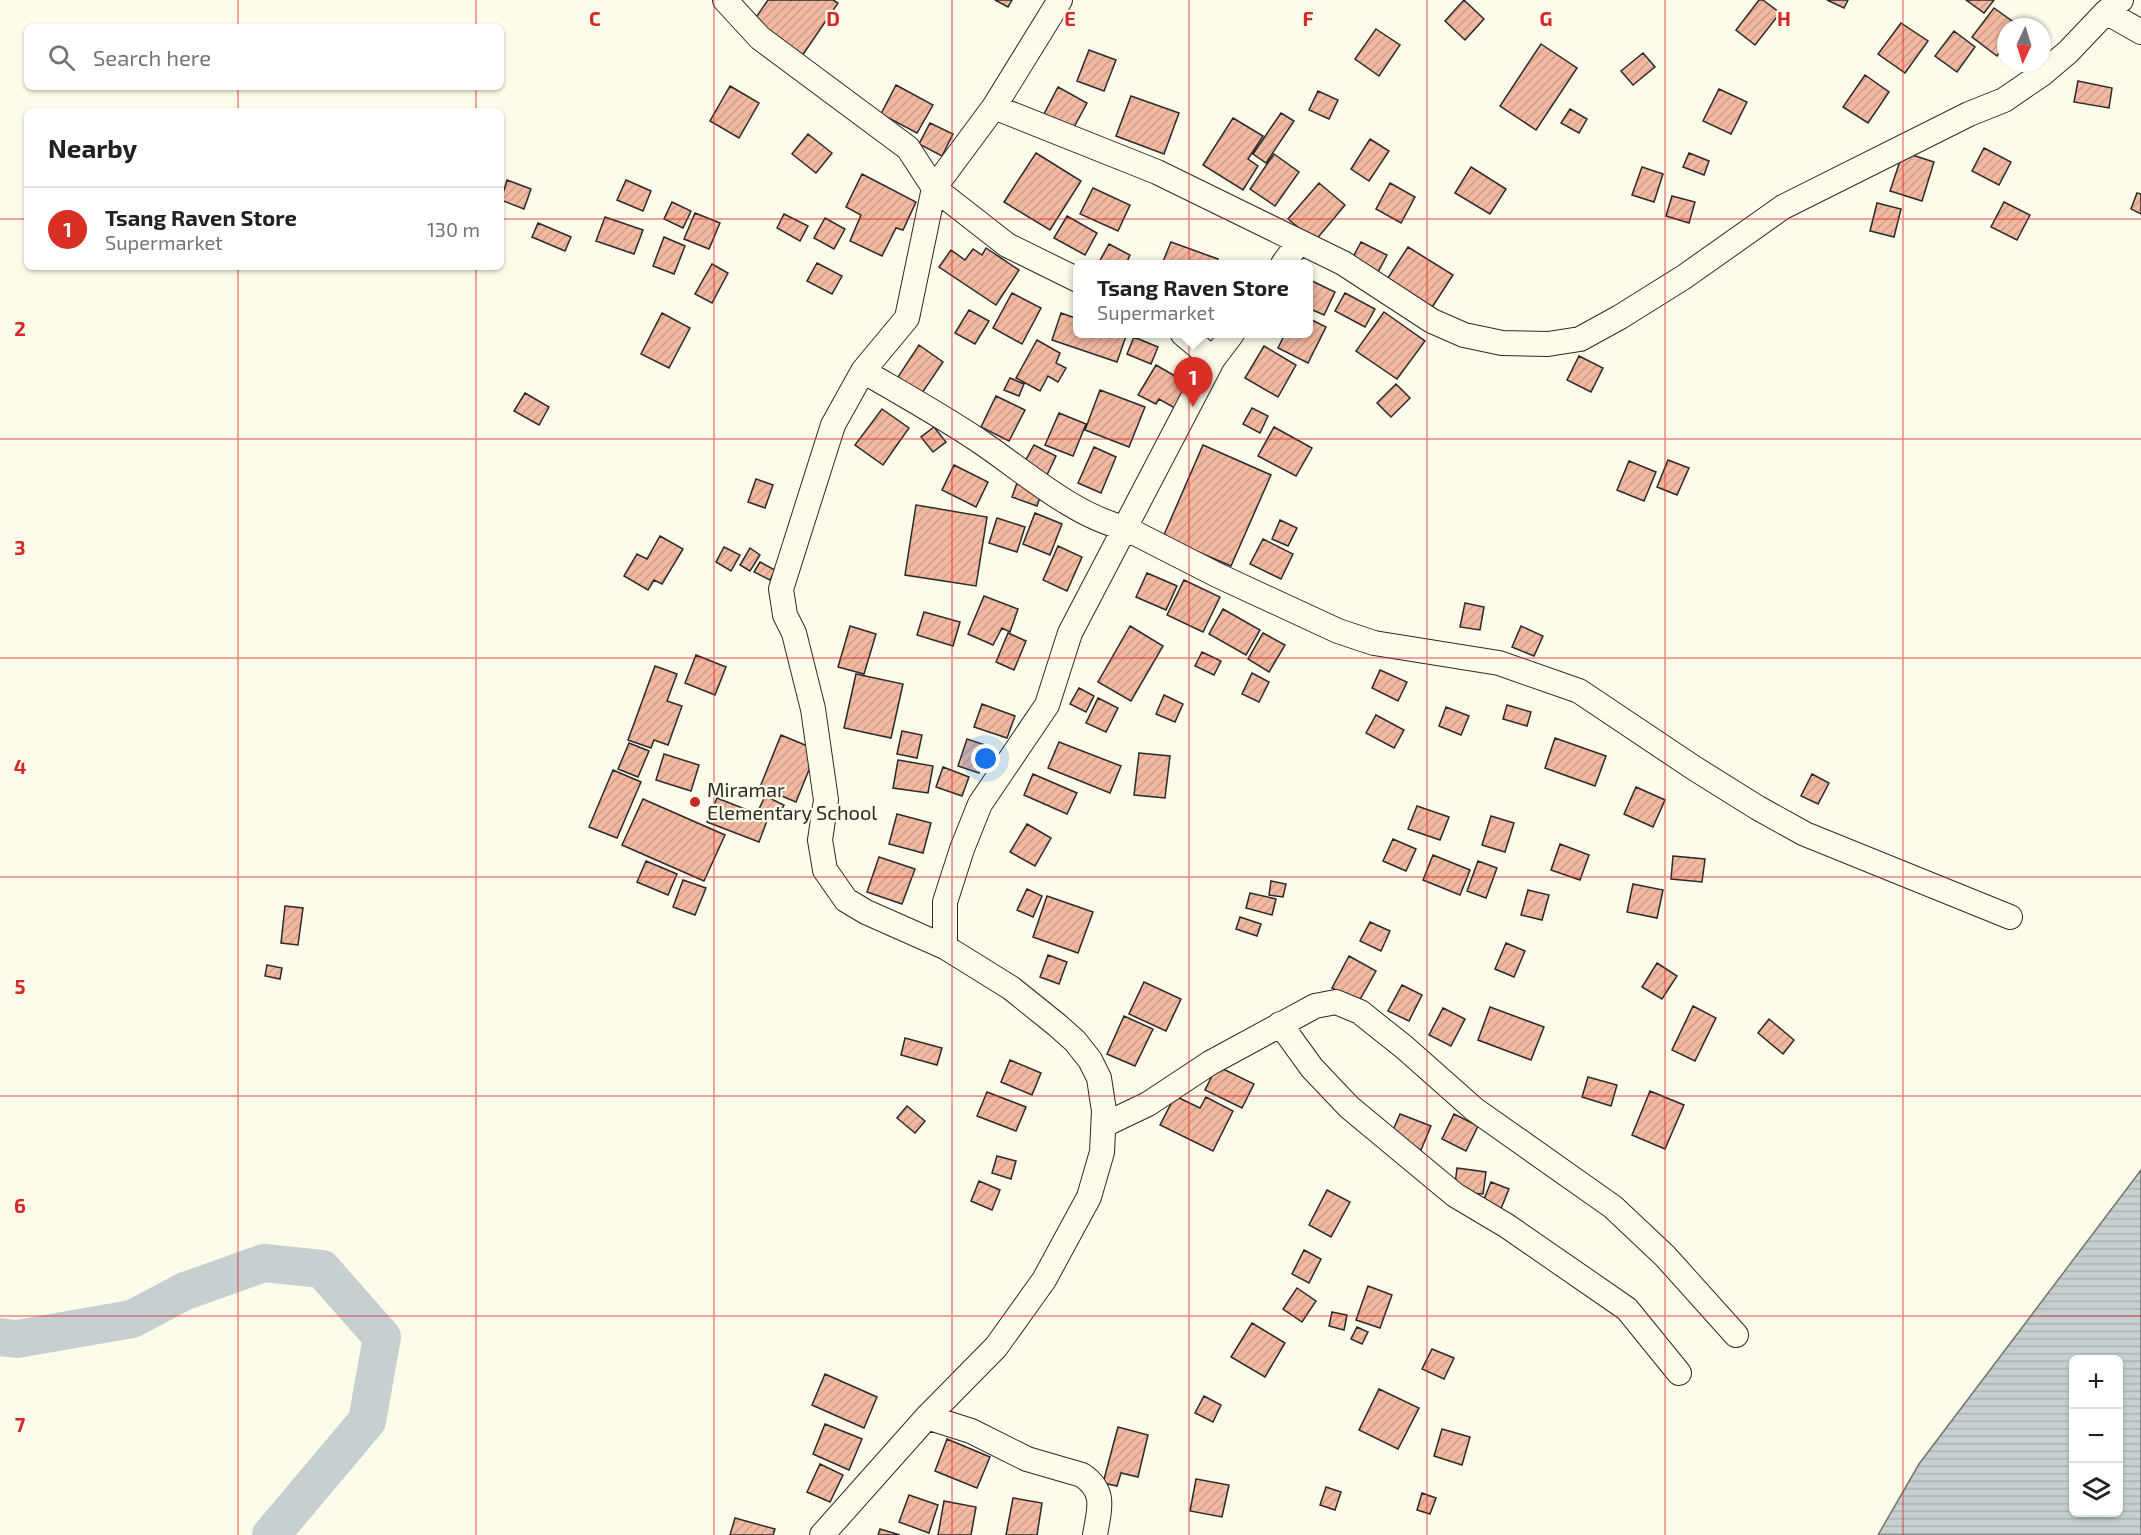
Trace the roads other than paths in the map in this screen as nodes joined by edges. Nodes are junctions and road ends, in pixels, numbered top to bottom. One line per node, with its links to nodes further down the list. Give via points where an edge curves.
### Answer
1 (725, 0): 6 (street, via 760,38 908,148)
2 (1060, 0): 5 (street)
3 (2114, 6): 4 (street); 7 (street, via 2068,52 2004,100 1783,207 1684,277 1580,339 1548,344 1502,343 1464,335 1432,321 1343,263)
4 (2141, 32)
5 (994, 107): 6 (street); 7 (street, via 1157,172)
6 (934, 188): 9 (street, via 1007,245); 13 (street, via 907,318)
7 (1299, 242): 8 (street)
8 (1286, 260)
9 (1073, 278)
10 (1189, 338): 12 (street)
11 (1228, 338): 12 (street)
12 (1213, 359): 14 (street)
13 (863, 371): 14 (street, via 983,443 1069,503); 16 (street, via 833,425 781,589 813,709 826,800 820,840 825,870 846,900)
14 (1125, 528): 15 (street, via 1338,631 1382,645 1499,663 1579,691 1694,768 1805,834); 16 (street, via 1070,633 1047,705 980,804 945,902)
15 (2010, 916)
16 (945, 947): 18 (street, via 1011,988 1076,1041 1099,1078)
17 (1280, 1024): 18 (street, via 1148,1104); 19 (street, via 1327,1002 1344,1004 1360,1012 1474,1109 1613,1207); 20 (street, via 1312,1068 1357,1114 1455,1195 1627,1309)
18 (1104, 1125): 21 (street, via 1102,1152 1089,1197 1044,1280 996,1347)
19 (1736, 1335)
20 (1679, 1374)
21 (927, 1417): 22 (street); 23 (street, via 971,1431 1027,1459 1090,1480 1100,1501)
22 (822, 1535)
23 (1095, 1535)

